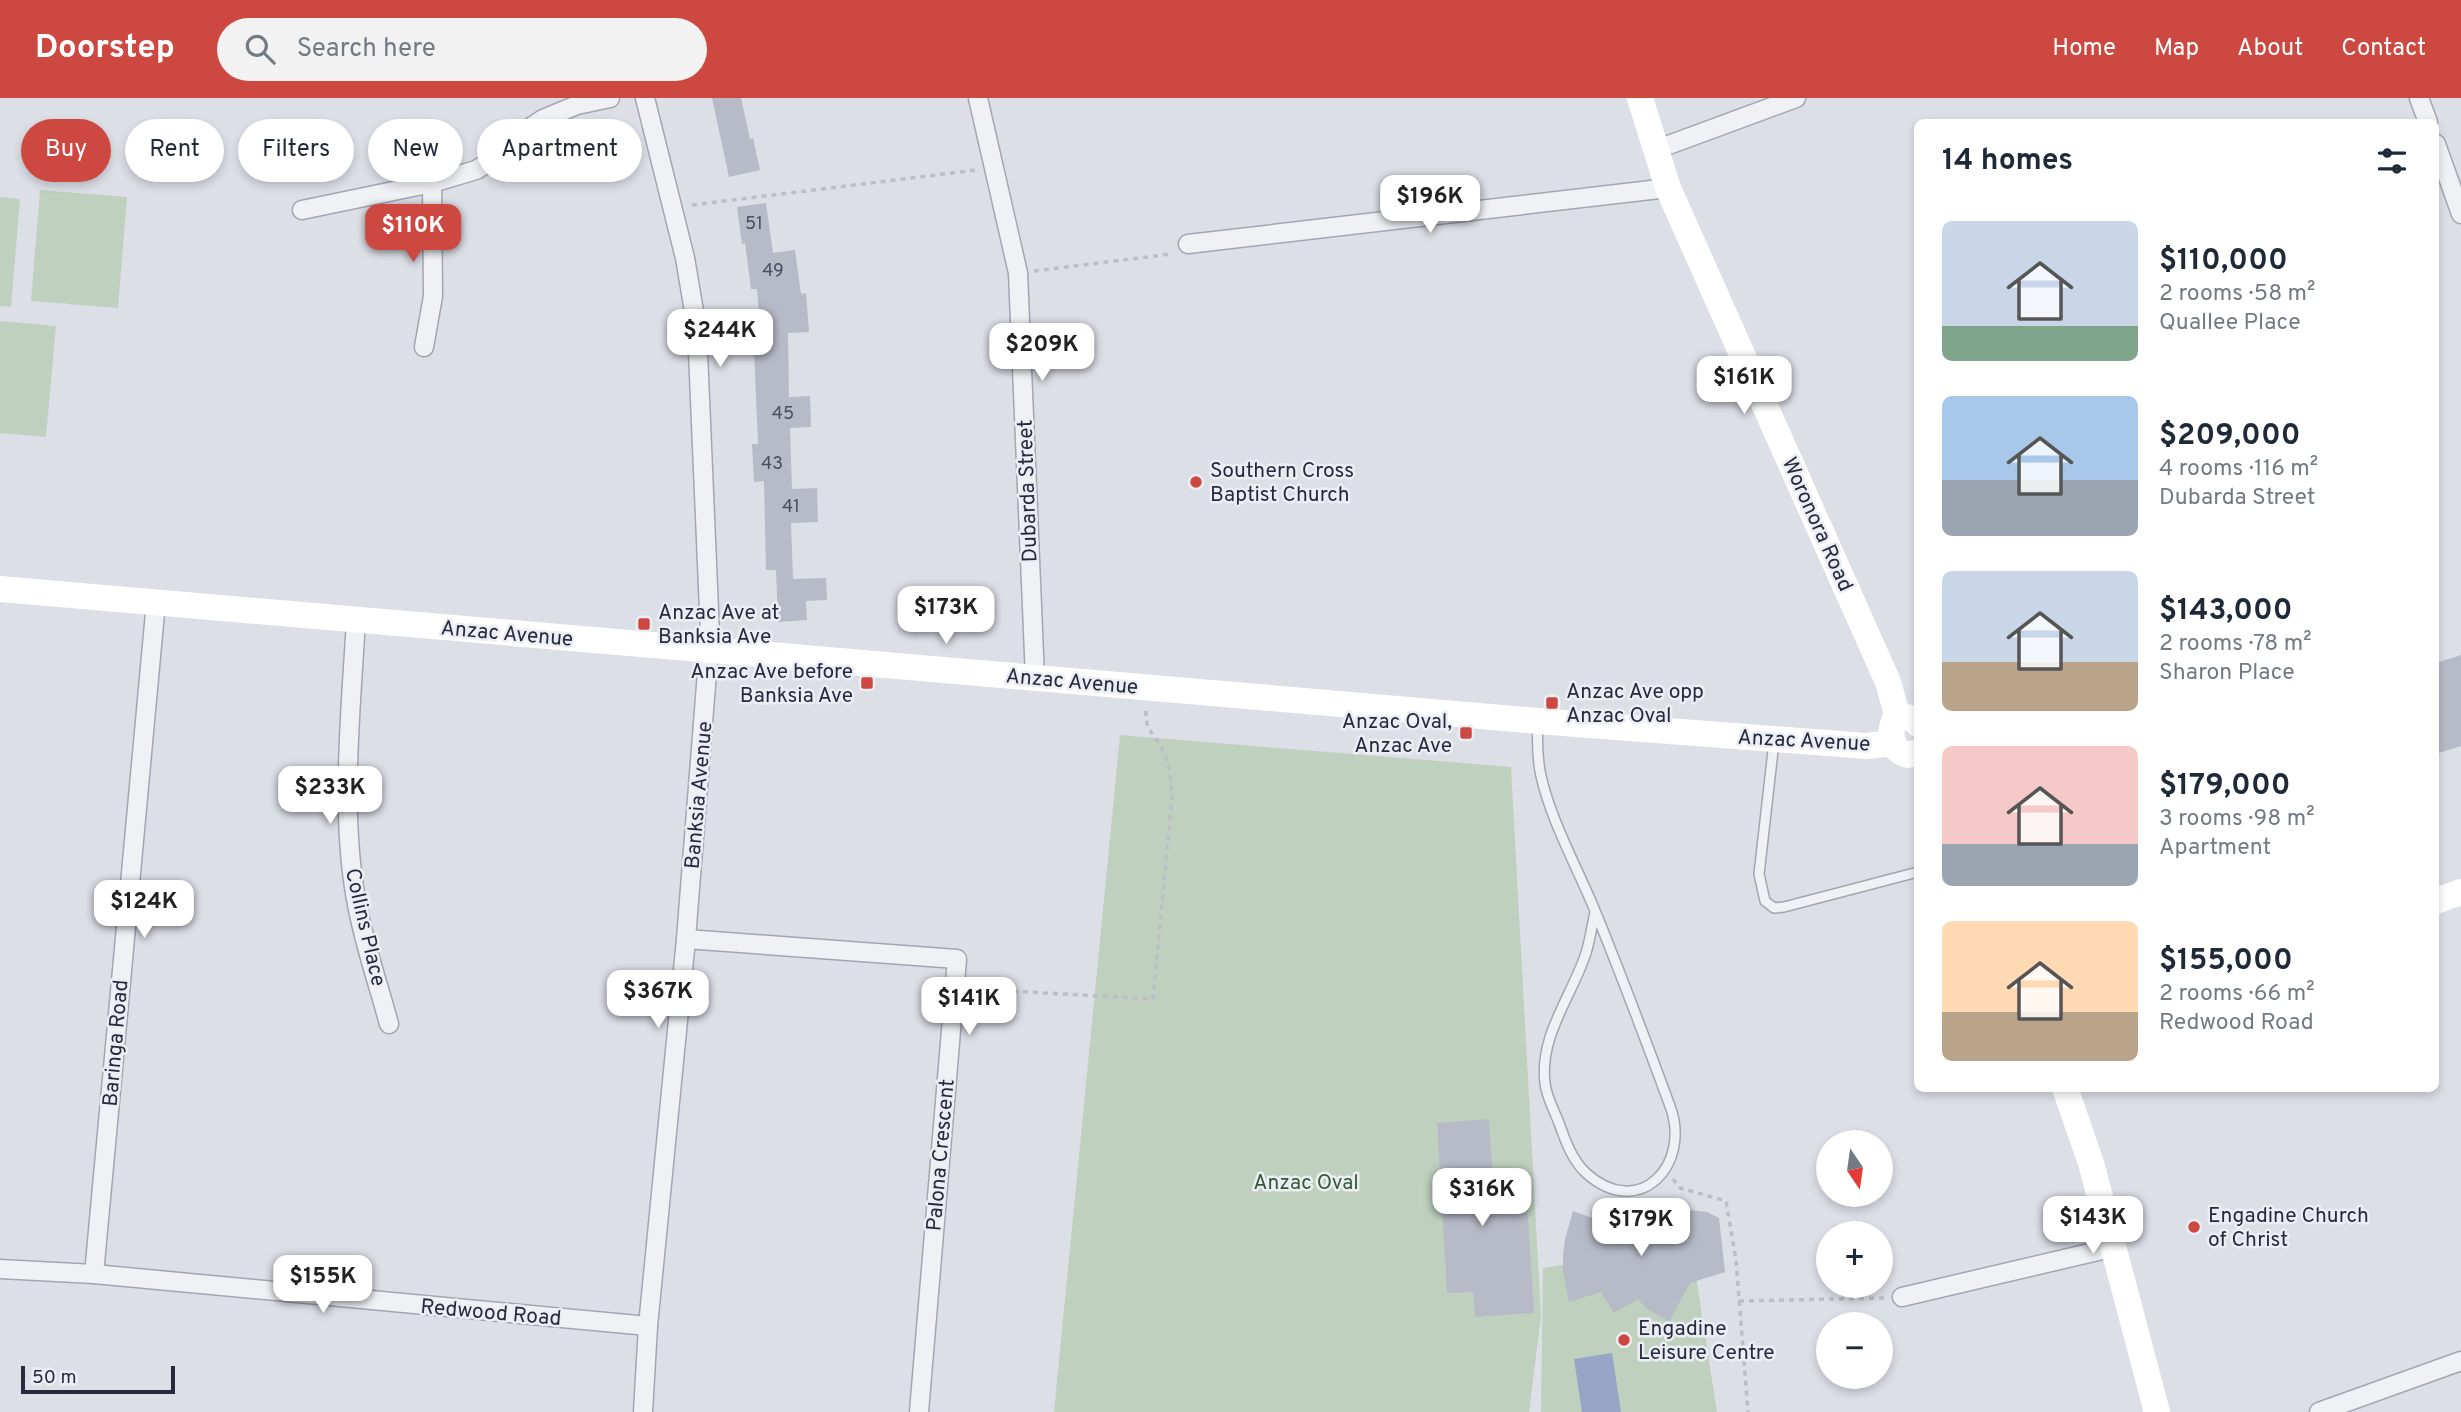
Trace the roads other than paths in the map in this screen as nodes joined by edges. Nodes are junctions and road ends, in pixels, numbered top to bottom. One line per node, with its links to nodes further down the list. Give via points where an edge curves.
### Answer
1 (610, 98): 10 (street, via 560,111 528,129 476,170)
2 (645, 98): 19 (street, Banksia Avenue, via 692,291 700,363)
3 (978, 98): 20 (street, Dubarda Street, via 1018,273)
4 (1640, 98): 8 (street, Woronora Road)
5 (1796, 98): 8 (street)
6 (2419, 98): 7 (street)
7 (2427, 119)
8 (1655, 149): 11 (street, Woronora Road)
9 (2439, 152): 13 (street)
10 (432, 183): 12 (street); 15 (street, via 433,296)
11 (1668, 188): 14 (street); 23 (street, Woronora Road, via 1888,682)
12 (302, 210)
13 (2461, 214)
14 (1188, 244)
15 (424, 347)
16 (0, 589): 17 (street, Anzac Avenue)
17 (156, 602): 18 (street, Anzac Avenue); 33 (street, Baringa Road)
18 (356, 620): 19 (street, Anzac Avenue); 29 (street, Collins Place, via 349,762 351,867)
19 (709, 650): 20 (street, Anzac Avenue); 28 (street, Banksia Avenue)
20 (1035, 678): 21 (street, Anzac Avenue)
21 (1538, 721): 22 (street, Anzac Avenue); 27 (lane, via 1541,778)
22 (1775, 739): 23 (street, Anzac Avenue, via 1866,746); 24 (lane, via 1759,874 1765,901 1774,908)
23 (1910, 742)
24 (1914, 873)
25 (2461, 892): 26 (street)
26 (2439, 900)
27 (1595, 912): 27 (lane, via 1673,1114 1675,1149 1667,1170 1652,1185 1628,1192 1602,1186 1584,1172 1569,1150 1545,1084 1548,1041 1586,953)
28 (686, 939): 35 (street, Banksia Avenue); 38 (street, Palona Crescent, via 957,959)
29 (389, 1024)
30 (2066, 1092): 31 (street)
31 (2115, 1247): 34 (street); 39 (street)
32 (0, 1269): 33 (street, Redwood Road)
33 (94, 1274): 35 (street, Redwood Road)
34 (1902, 1297)
35 (648, 1326): 37 (street, Banksia Avenue)
36 (2461, 1361): 40 (street)
37 (643, 1412)
38 (919, 1412)
39 (2157, 1412)
40 (2319, 1412)

